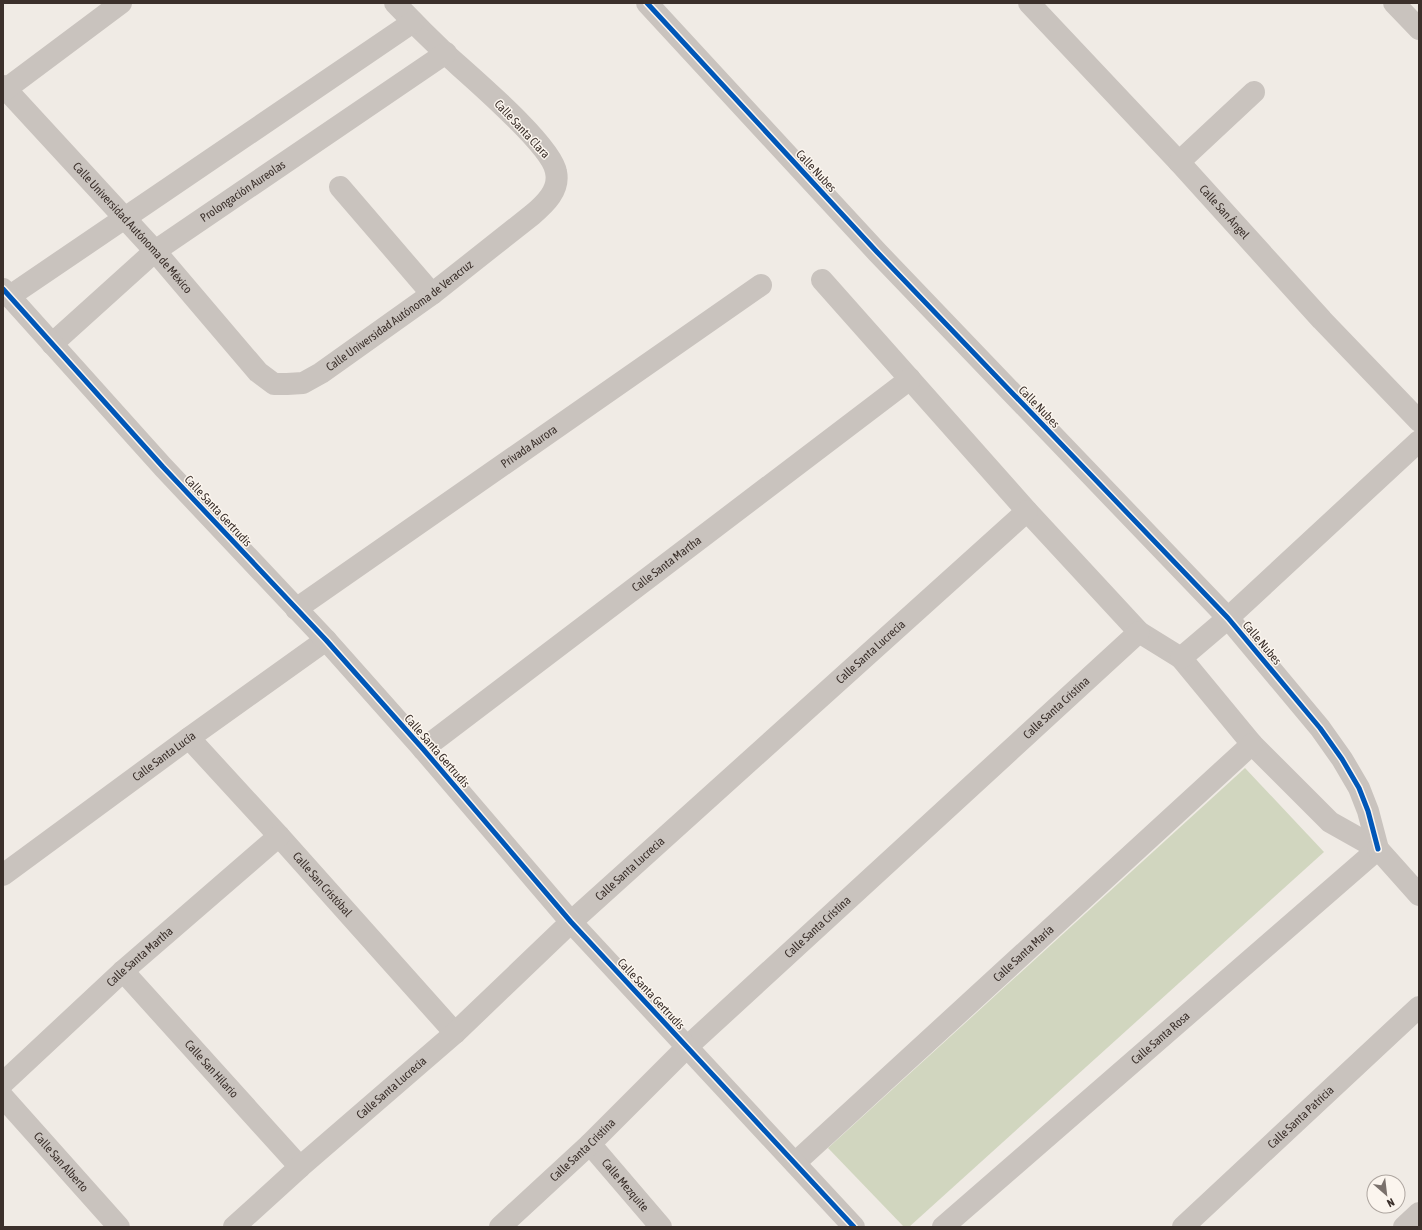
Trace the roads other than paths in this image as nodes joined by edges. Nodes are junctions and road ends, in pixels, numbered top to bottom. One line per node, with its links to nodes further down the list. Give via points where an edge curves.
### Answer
1 (120, 3): 9 (street)
2 (395, 3): 6 (street, Calle Santa Clara)
3 (647, 3): 27 (street, Calle Nubes, via 877,252)
4 (1029, 3): 11 (street, Calle San Ángel)
5 (1394, 3): 7 (street)
6 (413, 22): 8 (street, Calle Santa Clara); 14 (street)
7 (1419, 29)
8 (446, 53): 13 (street, Calle Santa Clara, via 516,119 553,162 556,172 555,187 544,204); 15 (street, Prolongación Aureolas)
9 (4, 88): 14 (street, Calle Universidad Autónoma de México)
10 (1254, 92): 11 (street)
11 (1179, 162): 23 (street, Calle San Ángel, via 1322,320)
12 (340, 187): 19 (street)
13 (532, 215): 19 (street, Calle Universidad Autónoma de Veracruz)
14 (124, 217): 15 (street, Calle Universidad Autónoma de México); 18 (street)
15 (155, 251): 20 (street, Prolongación Aureolas); 21 (street, Calle Universidad Autónoma de México)
16 (822, 280): 22 (street, Calle Nubes)
17 (761, 284): 26 (street, Privada Aurora)
18 (6, 292): 20 (street, Calle Santa Gertrudis)
19 (432, 294): 21 (street, Calle Universidad Autónoma de Veracruz, via 343,358 303,383 274,384)
20 (52, 344): 26 (street, Calle Santa Gertrudis)
21 (258, 372)
22 (910, 379): 25 (street, Calle Nubes); 33 (street, Calle Santa Martha)
23 (1419, 421)
24 (1419, 441): 27 (street, Calle Nubes)
25 (1027, 511): 28 (street, Calle Nubes); 38 (street, Calle Santa Lucrecia)
26 (296, 610): 29 (street, Calle Santa Gertrudis)
27 (1228, 618): 30 (street, Calle Nubes); 35 (street, Calle Nubes, via 1320,728 1342,759 1368,810)
28 (1139, 632): 30 (street, Calle Nubes); 42 (street, Calle Santa Cristina)
29 (326, 640): 31 (street, Calle Santa Lucía); 33 (street, Calle Santa Gertrudis)
30 (1181, 658): 32 (street, Calle Nubes)
31 (189, 738): 34 (street, Calle San Cristóbal); 36 (street, Calle Santa Lucía)
32 (1252, 744): 35 (street, Calle Nubes, via 1330,822); 46 (street, Calle Santa María)
33 (423, 749): 38 (street, Calle Santa Gertrudis)
34 (279, 836): 39 (street, Calle Santa Martha); 41 (street, Calle San Cristóbal)
35 (1378, 849): 37 (street, Calle Nubes); 54 (street, Calle Santa Rosa)
36 (3, 875)
37 (1419, 894)
38 (571, 922): 41 (street, Calle Santa Lucrecia); 42 (street, Calle Santa Gertrudis)
39 (123, 971): 43 (street, Calle Santa Martha); 47 (street, Calle San Hilario)
40 (1419, 1007): 55 (street, Calle Santa Patricia)
41 (455, 1033): 47 (street, Calle Santa Lucrecia)
42 (686, 1047): 45 (street, Calle Santa Cristina); 46 (street, Calle Santa Gertrudis)
43 (3, 1083)
44 (3, 1097): 49 (street, Calle San Alberto)
45 (590, 1144): 51 (street, Calle Santa Cristina); 52 (street, Calle Mezquite)
46 (795, 1163): 53 (street, Calle Santa Gertrudis)
47 (300, 1167): 50 (street, Calle Santa Lucrecia)
48 (1419, 1213): 56 (street)
49 (119, 1227)
50 (234, 1227)
51 (500, 1227)
52 (661, 1227)
53 (854, 1227)
54 (943, 1227)
55 (1183, 1227)
56 (1404, 1227)

